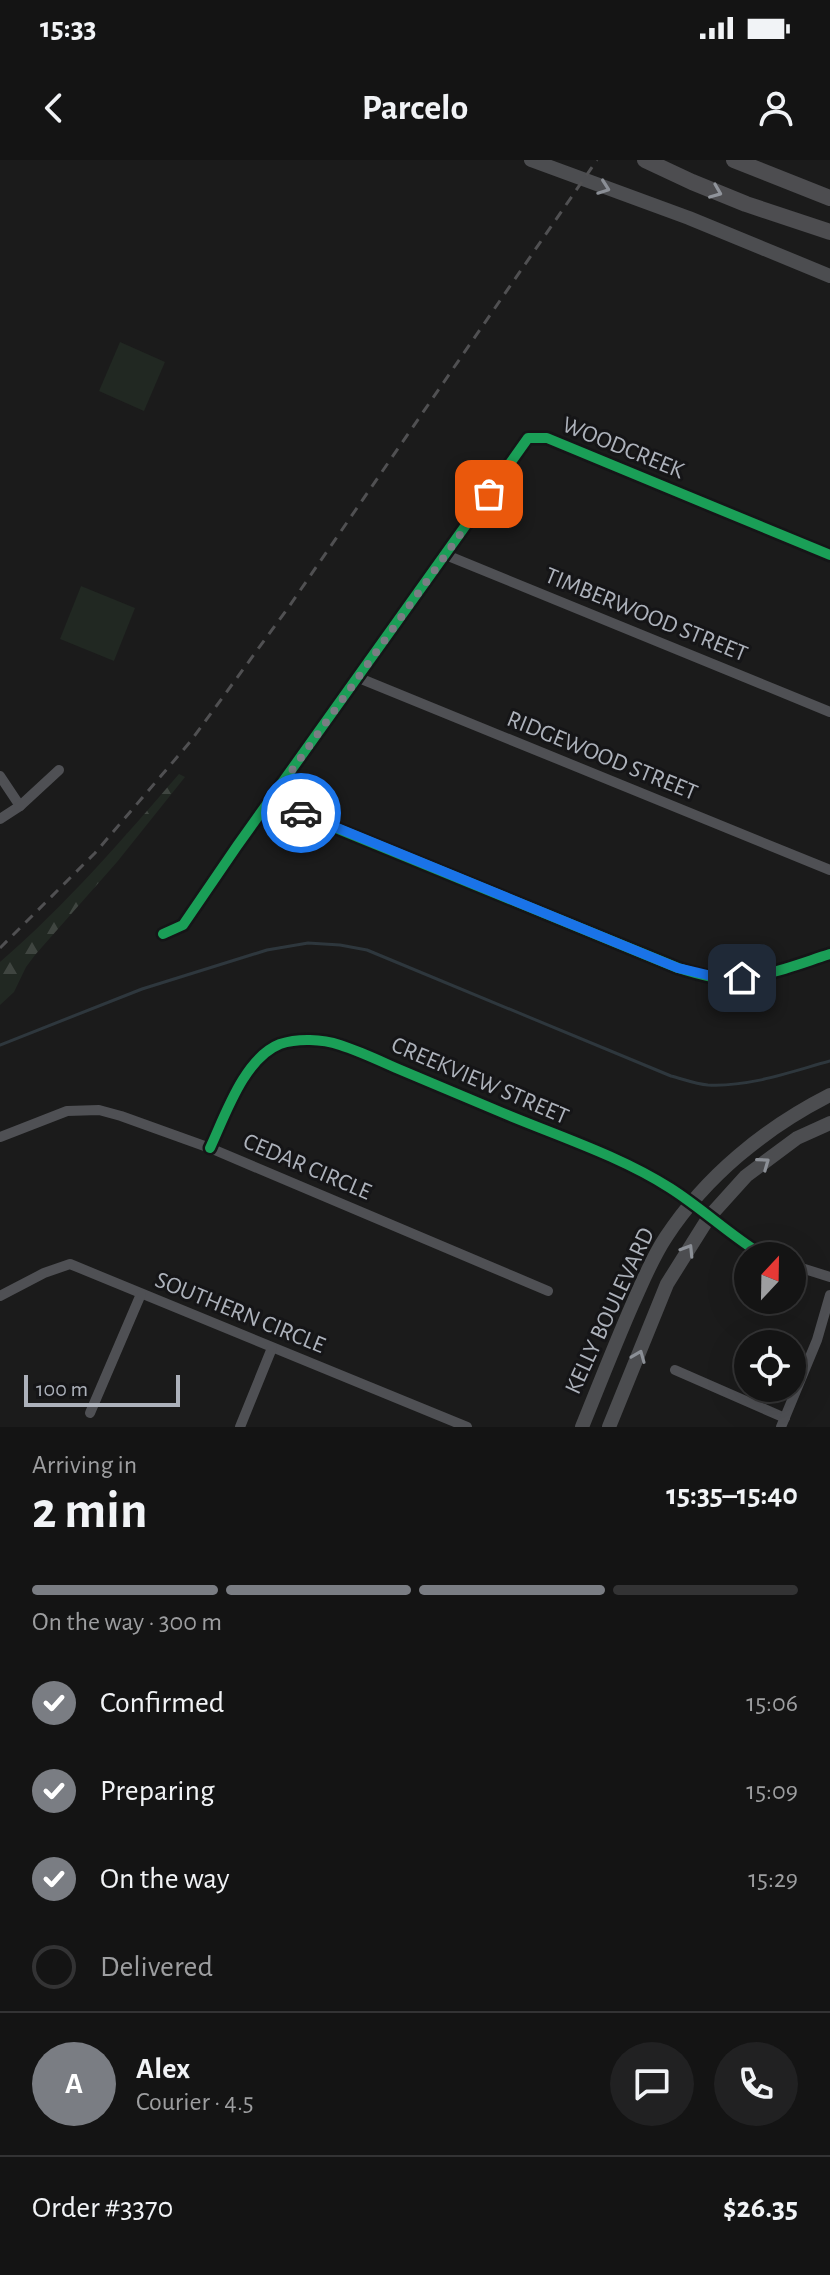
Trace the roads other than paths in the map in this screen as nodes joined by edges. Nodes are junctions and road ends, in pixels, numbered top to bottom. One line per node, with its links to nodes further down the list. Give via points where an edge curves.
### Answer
1 (531, 160): 6 (main road, one-way to 6)
2 (645, 160): 5 (highway, one-way to 5, via 746,204)
3 (734, 160): 4 (highway)
4 (830, 198)
5 (830, 232)
6 (830, 276)
7 (446, 555): 8 (street, WOODCREEK, via 528,438 538,437); 9 (street, WOODCREEK); 10 (street, TIMBERWOOD STREET)
8 (830, 555)
9 (359, 678): 13 (street, WOODCREEK); 16 (street, RIDGEWOOD STREET)
10 (830, 712)
11 (59, 770): 14 (street)
12 (0, 776): 14 (street)
13 (270, 801): 17 (street, WOODCREEK, via 183,925); 18 (street, via 696,973 742,978)
14 (20, 806): 15 (street)
15 (0, 819)
16 (830, 870)
17 (163, 934)
18 (830, 954)
19 (830, 1095): 23 (main road, KELLY BOULEVARD, via 767,1132)
20 (830, 1123): 24 (main road, KELLY BOULEVARD, one-way to 20, via 746,1176 797,1138)
21 (0, 1137): 22 (street, CEDAR CIRCLE, via 67,1111 99,1110)
22 (210, 1148): 23 (street, CREEKVIEW STREET, via 253,1065 280,1044 315,1040 353,1050 627,1165); 28 (street, CEDAR CIRCLE)
23 (691, 1203): 24 (street, CREEKVIEW STREET); 38 (main road, KELLY BOULEVARD, via 646,1273)
24 (709, 1217): 25 (street, CREEKVIEW STREET); 39 (main road, KELLY BOULEVARD, one-way to 24, via 667,1284)
25 (741, 1242)
26 (806, 1269): 27 (street)
27 (830, 1277)
28 (548, 1291)
29 (141, 1294): 31 (street, SOUTHERN CIRCLE, via 70,1264); 32 (street, SOUTHERN CIRCLE); 34 (street)
30 (830, 1295): 35 (street)
31 (0, 1296)
32 (272, 1348): 36 (street); 37 (street, SOUTHERN CIRCLE)
33 (675, 1370): 35 (street)
34 (90, 1413)
35 (783, 1423)
36 (240, 1427)
37 (467, 1427)
38 (582, 1427)
39 (609, 1427)

